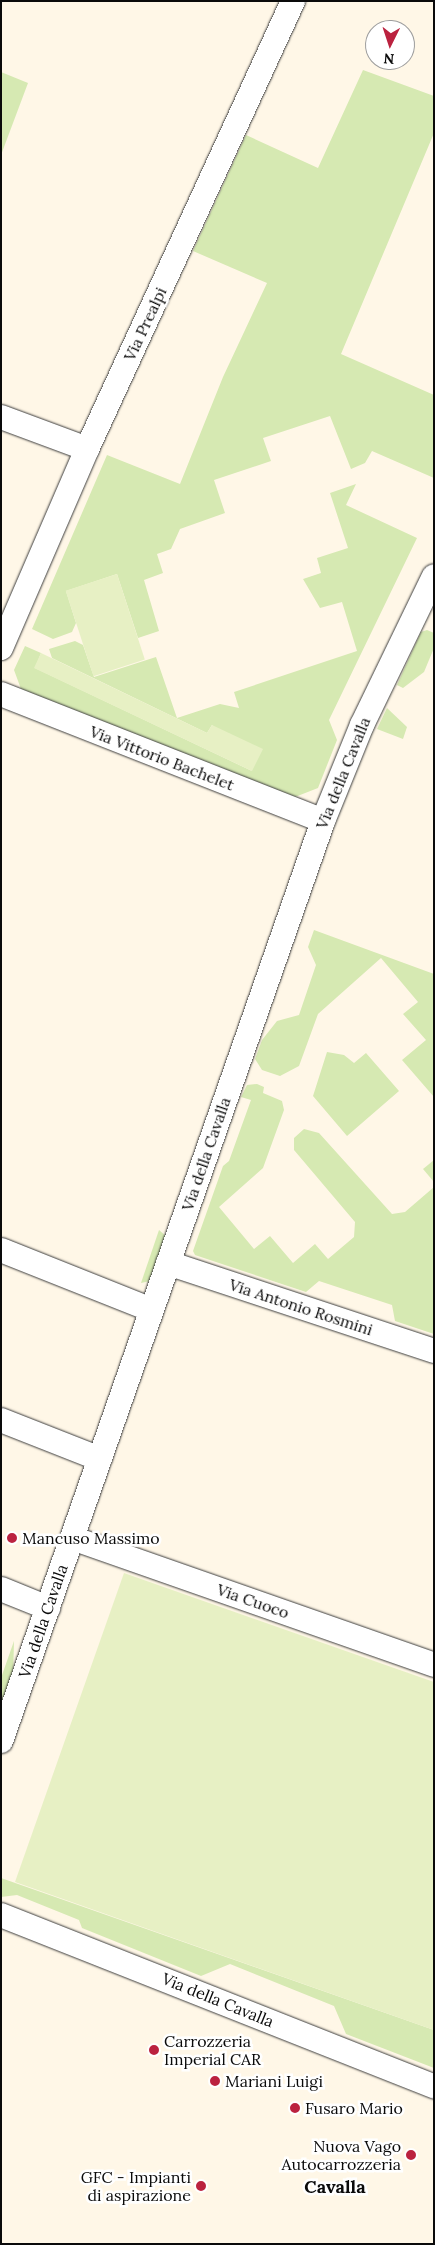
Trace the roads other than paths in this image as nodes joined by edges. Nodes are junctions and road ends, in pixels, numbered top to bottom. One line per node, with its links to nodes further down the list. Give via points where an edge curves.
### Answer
1 (293, 1): 3 (street, Via Prealpi)
2 (1, 417): 3 (street)
3 (87, 449): 6 (street, Via Prealpi)
4 (434, 576): 5 (street, Via della Cavalla)
5 (425, 617): 8 (street, Via della Cavalla, via 362,725)
6 (1, 648)
7 (1, 694): 8 (street, Via Vittorio Bachelet)
8 (323, 821): 10 (street, Via della Cavalla)
9 (1, 1250): 11 (street)
10 (168, 1264): 11 (street, Via della Cavalla); 12 (street, Via Antonio Rosmini)
11 (152, 1310): 14 (street, Via della Cavalla)
12 (434, 1351)
13 (1, 1420): 14 (street)
14 (100, 1459): 15 (street, Via della Cavalla)
15 (72, 1538): 17 (street, Via della Cavalla); 18 (street, Via Cuoco)
16 (1, 1589): 17 (street)
17 (48, 1608): 19 (street, Via della Cavalla)
18 (434, 1665)
19 (1, 1741)
20 (1, 1915): 21 (street, Via della Cavalla)
21 (434, 2086)

